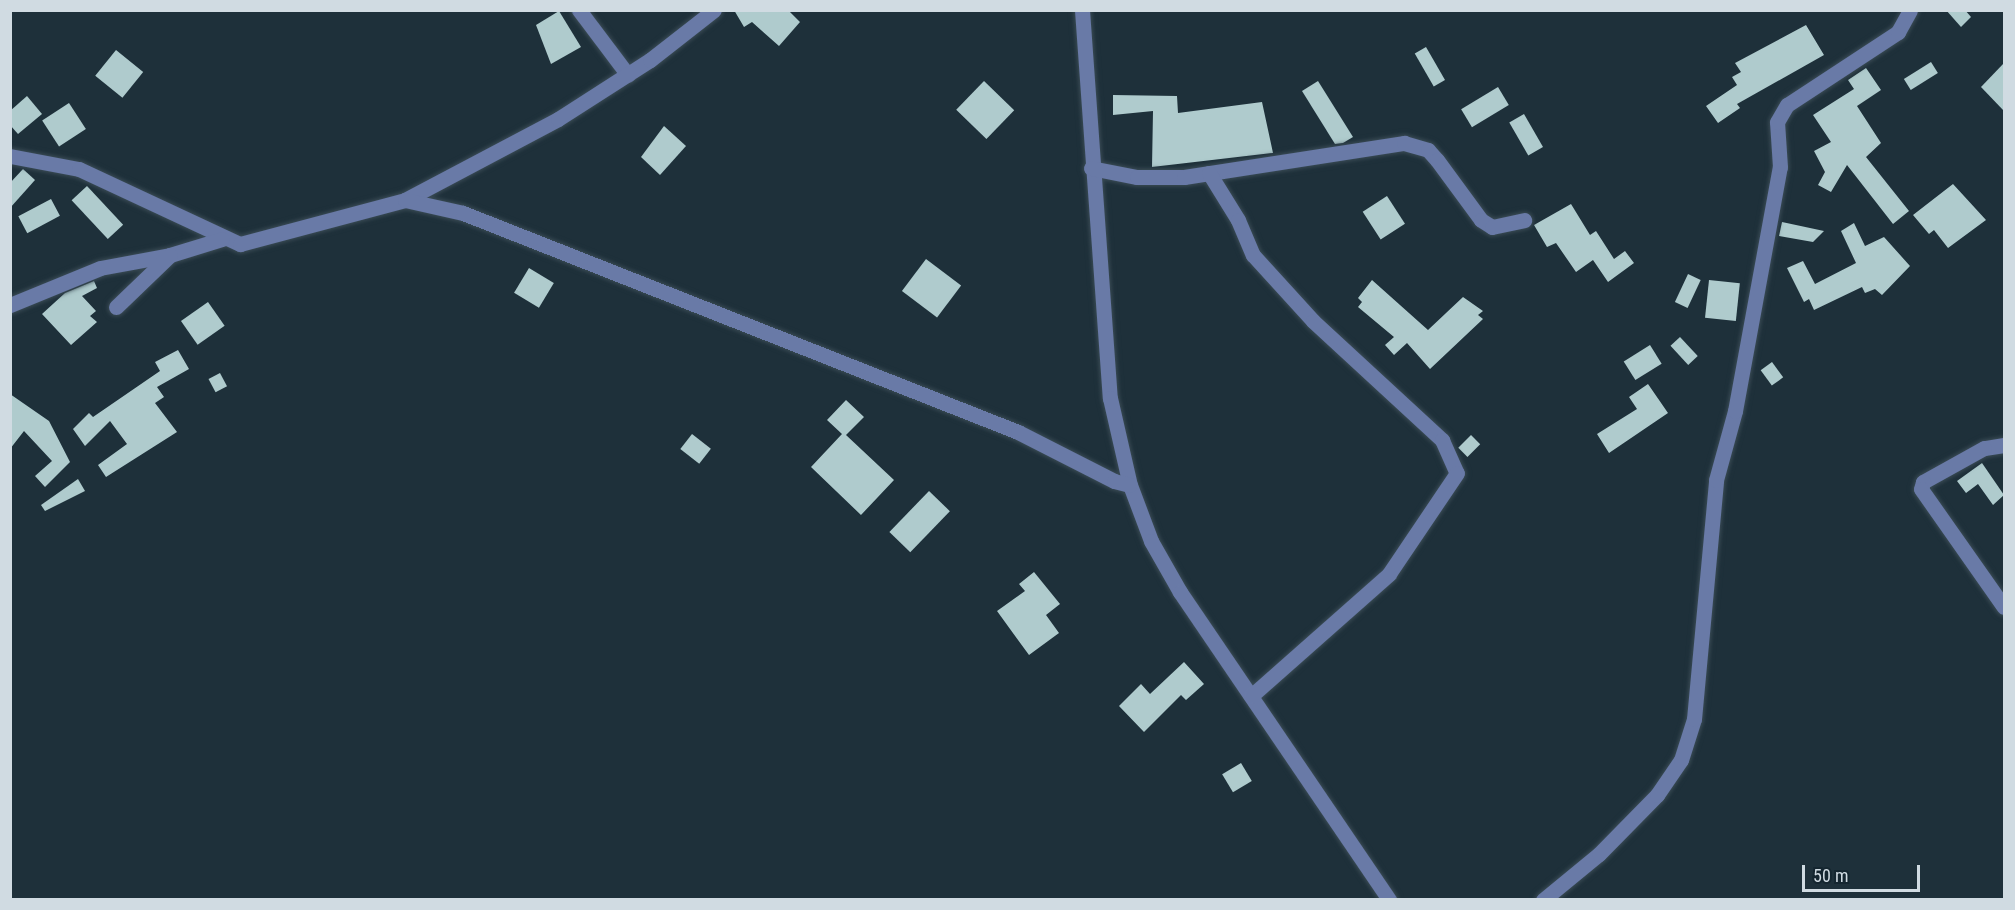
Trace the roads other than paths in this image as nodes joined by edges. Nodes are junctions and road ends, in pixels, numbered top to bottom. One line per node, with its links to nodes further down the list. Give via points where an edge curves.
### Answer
1 (579, 10): 5 (street)
2 (714, 10): 5 (street)
3 (1082, 10): 7 (street)
4 (1910, 10): 20 (street, via 1898,32 1787,105 1777,122 1780,167 1735,411 1716,480 1694,719 1681,760 1657,795 1599,854)
5 (628, 75): 9 (street, via 558,119)
6 (10, 156): 11 (street, via 79,169)
7 (1091, 168): 8 (street, via 1137,177); 16 (street, via 1110,398)
8 (1209, 173): 10 (street, via 1404,143 1428,150 1481,220 1492,227); 18 (street, via 1238,220 1253,255 1313,321 1442,440 1457,473 1389,574)
9 (405, 200): 11 (street, via 240,244); 16 (street, via 463,213 1018,432 1114,481)
10 (1524, 220)
11 (222, 238): 12 (street)
12 (170, 255): 13 (street, via 100,268); 14 (street)
13 (10, 305)
14 (116, 308)
15 (2004, 445): 17 (street, via 1984,448 1923,482 1921,489)
16 (1130, 484): 18 (street, via 1151,541 1180,592)
17 (2004, 607)
18 (1251, 696): 19 (street)
19 (1389, 900)
20 (1543, 900)

